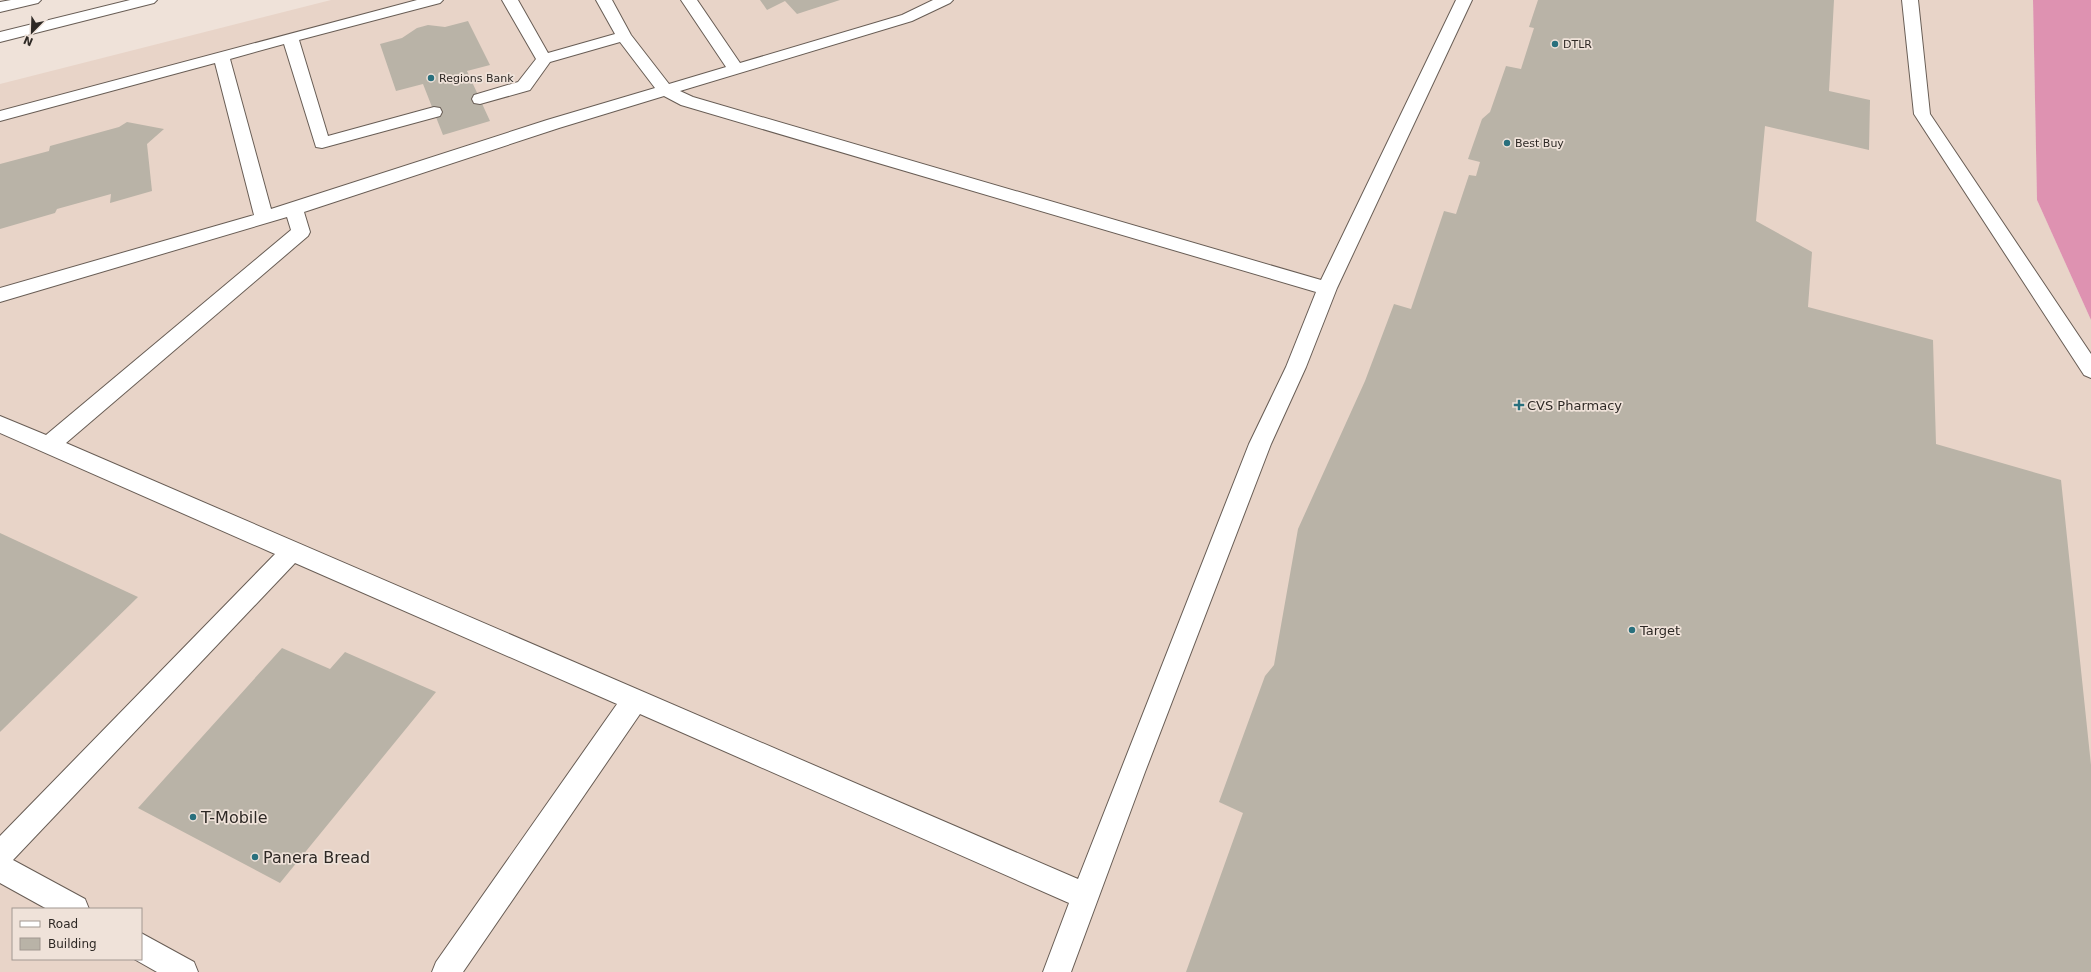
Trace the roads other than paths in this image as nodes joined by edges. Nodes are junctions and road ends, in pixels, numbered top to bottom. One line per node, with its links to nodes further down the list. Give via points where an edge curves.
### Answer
1 (33, 0): 10 (main road)
2 (149, 0): 12 (main road)
3 (436, 0): 13 (main road)
4 (510, 0): 15 (main road)
5 (604, 0): 11 (main road)
6 (690, 0): 16 (main road)
7 (945, 0): 16 (main road, via 907,18)
8 (1464, 0): 23 (main road)
9 (1910, 0): 25 (main road, via 1922,114)
10 (0, 7)
11 (624, 36): 15 (main road); 17 (main road)
12 (0, 37)
13 (290, 38): 14 (main road); 19 (main road, via 322,143)
14 (221, 56): 20 (main road); 22 (main road)
15 (544, 59): 18 (main road, via 524,86)
16 (736, 69): 17 (main road)
17 (665, 90): 21 (main road); 23 (main road, via 687,101)
18 (480, 99)
19 (434, 112)
20 (0, 116)
21 (294, 208): 22 (main road); 27 (main road, via 301,232)
22 (264, 218): 24 (main road)
23 (1327, 288): 32 (main road, via 1296,367 1260,444)
24 (0, 295)
25 (2091, 370)
26 (0, 424): 27 (main road)
27 (49, 445): 28 (main road)
28 (292, 551): 29 (main road); 30 (main road)
29 (635, 700): 32 (main road); 36 (main road)
30 (0, 855)
31 (0, 868): 33 (main road)
32 (1086, 896): 37 (main road)
33 (73, 908)
34 (142, 948): 35 (main road)
35 (184, 972)
36 (446, 972)
37 (1057, 972)

